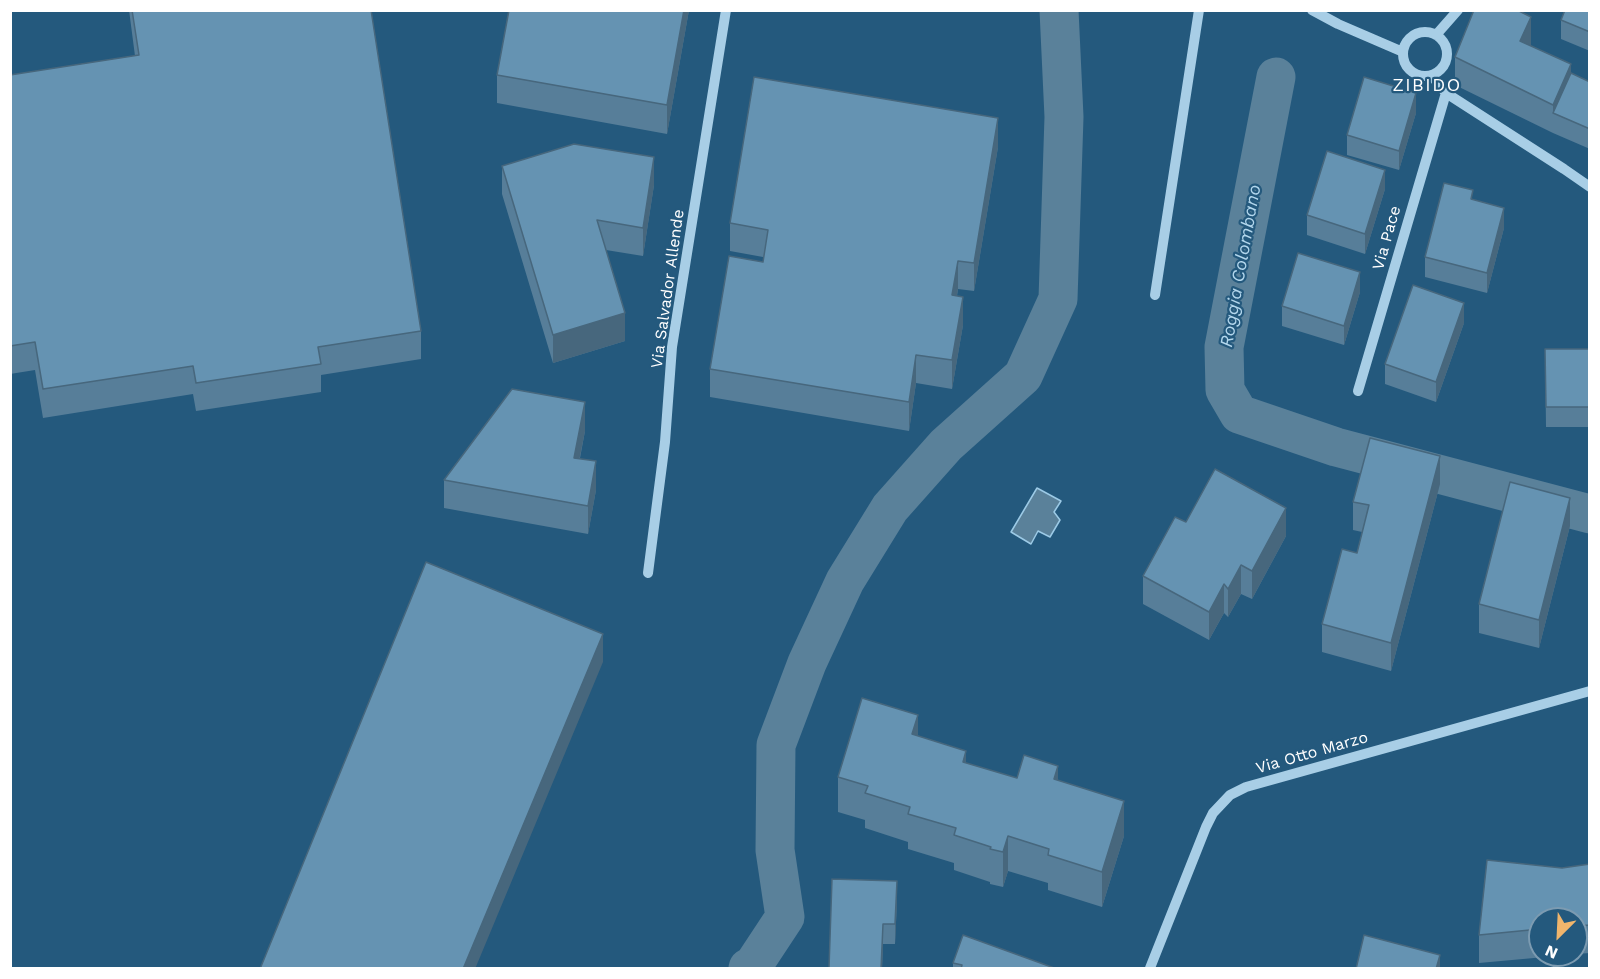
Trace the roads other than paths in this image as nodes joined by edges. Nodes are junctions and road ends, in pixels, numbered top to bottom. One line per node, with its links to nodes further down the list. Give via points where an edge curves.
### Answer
1 (726, 10): 12 (street, Via Salvador Allende, via 672,347 666,442)
2 (1198, 10): 10 (street)
3 (1312, 10): 6 (street)
4 (1458, 10): 5 (street)
5 (1436, 35): 6 (street, via 1415,34 1404,45); 7 (street, via 1446,46 1447,60)
6 (1403, 52): 7 (street, via 1408,70 1419,76)
7 (1432, 76): 8 (street)
8 (1446, 93): 9 (street); 11 (street, Via Pace)
9 (1590, 187)
10 (1155, 294)
11 (1358, 391)
12 (648, 573)
13 (1590, 691): 14 (street, Via Otto Marzo, via 1246,787 1230,795 1206,827)
14 (1150, 969)

